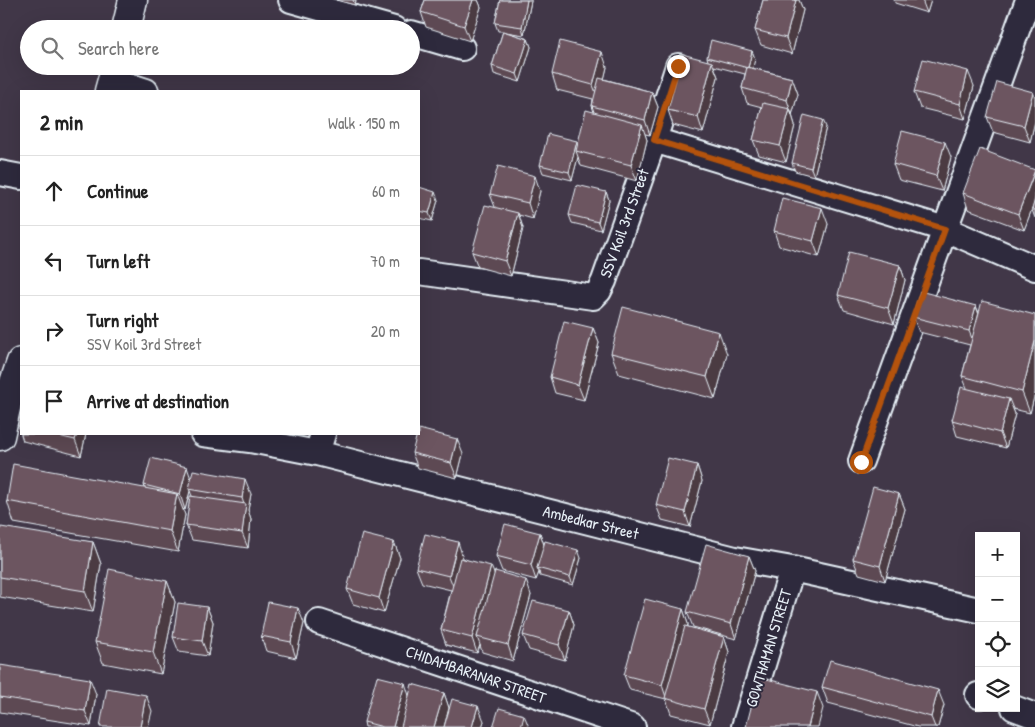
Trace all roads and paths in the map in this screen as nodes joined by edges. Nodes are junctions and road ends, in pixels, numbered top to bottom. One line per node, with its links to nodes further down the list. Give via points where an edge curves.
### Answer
1 (133, 0): 4 (main road)
2 (291, 0): 5 (street)
3 (1028, 0): 14 (street)
4 (128, 20)
5 (362, 20)
6 (420, 36): 7 (street)
7 (462, 48)
8 (678, 66): 11 (street, SSV Koil 3rd Street)
9 (112, 79): 10 (street)
10 (143, 90)
11 (654, 140): 14 (street); 16 (street, SSV Koil 3rd Street, via 604,281 593,297)
12 (0, 173): 13 (street)
13 (20, 177)
14 (945, 229): 15 (street); 23 (street)
15 (1035, 268)
16 (420, 272)
17 (20, 368): 18 (main road)
18 (14, 404): 20 (main road)
19 (219, 435): 21 (street, Ambedkar Street)
20 (0, 436)
21 (251, 437): 22 (street, Ambedkar Street)
22 (320, 444): 24 (street, Ambedkar Street, via 735,559)
23 (861, 462)
24 (792, 569): 25 (street, Ambedkar Street); 30 (street, GOWTHAMAN STREET)
25 (975, 609)
26 (319, 622): 29 (street, CHIDAMBARANAR STREET)
27 (1020, 710): 28 (street)
28 (1035, 716)
29 (633, 727)
30 (744, 727)

